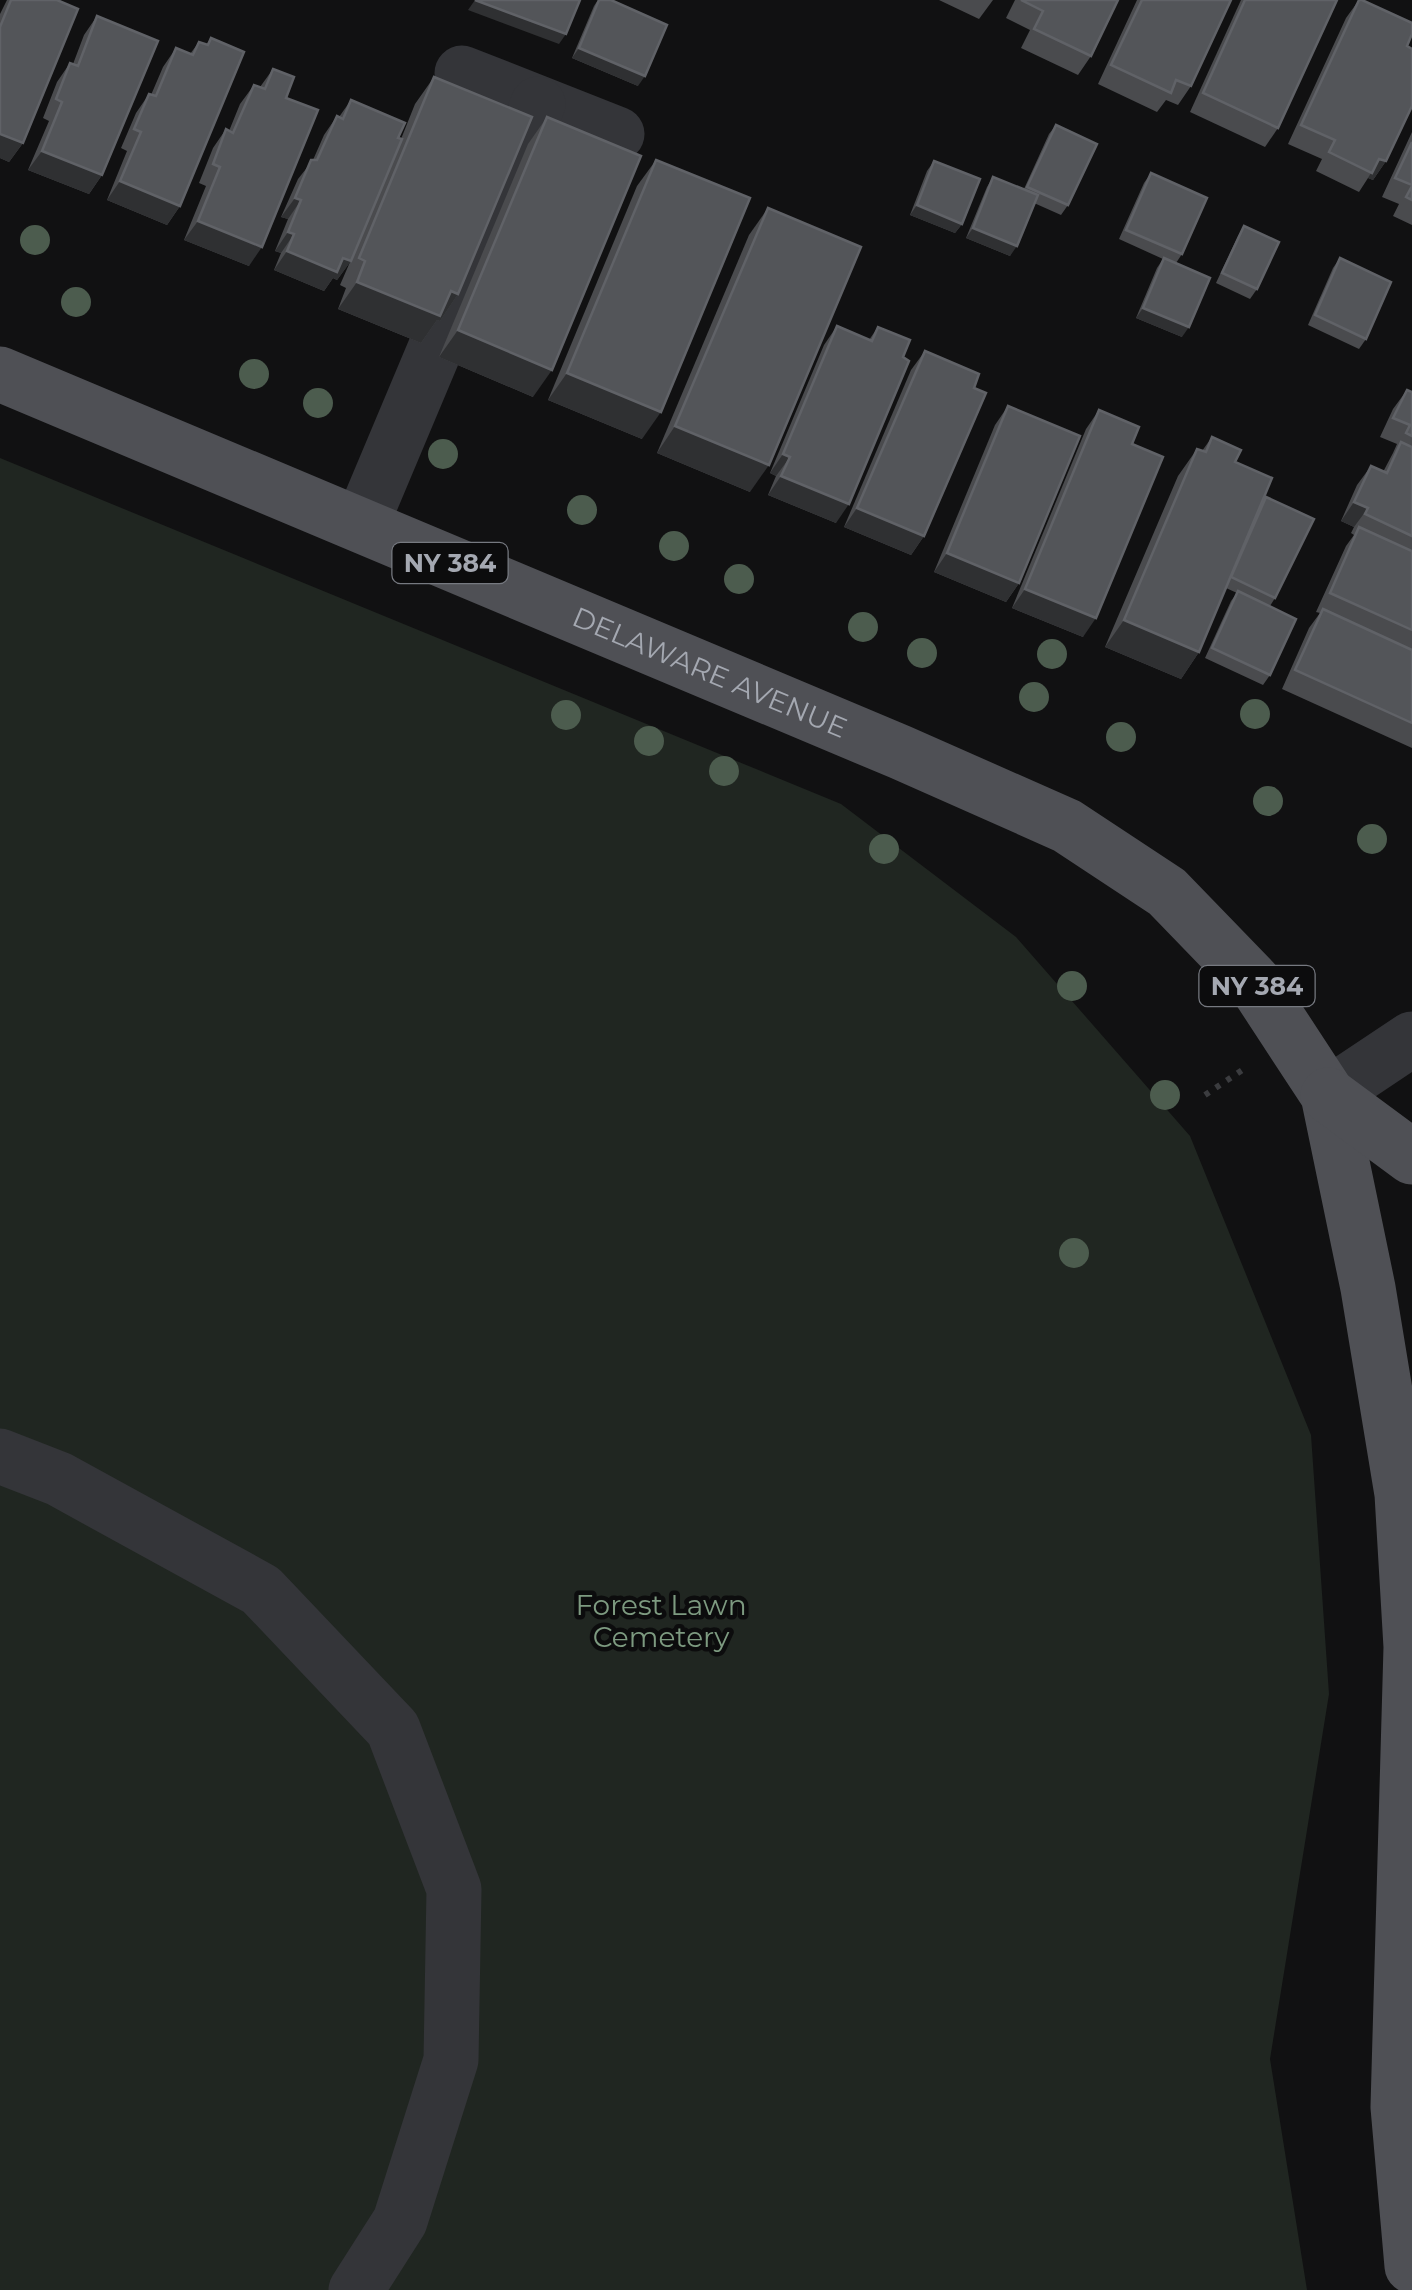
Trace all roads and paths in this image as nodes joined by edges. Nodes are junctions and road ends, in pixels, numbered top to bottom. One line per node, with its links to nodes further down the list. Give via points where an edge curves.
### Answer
1 (462, 72): 2 (street)
2 (538, 104): 3 (street); 5 (street)
3 (617, 134)
4 (0, 374): 5 (main road, DELAWARE AVENUE / NY 384)
5 (362, 525): 7 (main road, DELAWARE AVENUE / NY 384, via 1066,826 1166,892 1254,982)
6 (1412, 1039): 7 (street)
7 (1328, 1096): 8 (main road, DELAWARE AVENUE / NY 384); 10 (main road, DELAWARE AVENUE / NY 384, via 1402,1494 1411,1646 1398,2107)
8 (1412, 1158)
9 (0, 1456): 11 (street, via 59,1478 261,1590 394,1729 454,1888 450,2060 400,2221)
10 (1412, 2266)
11 (356, 2290)

